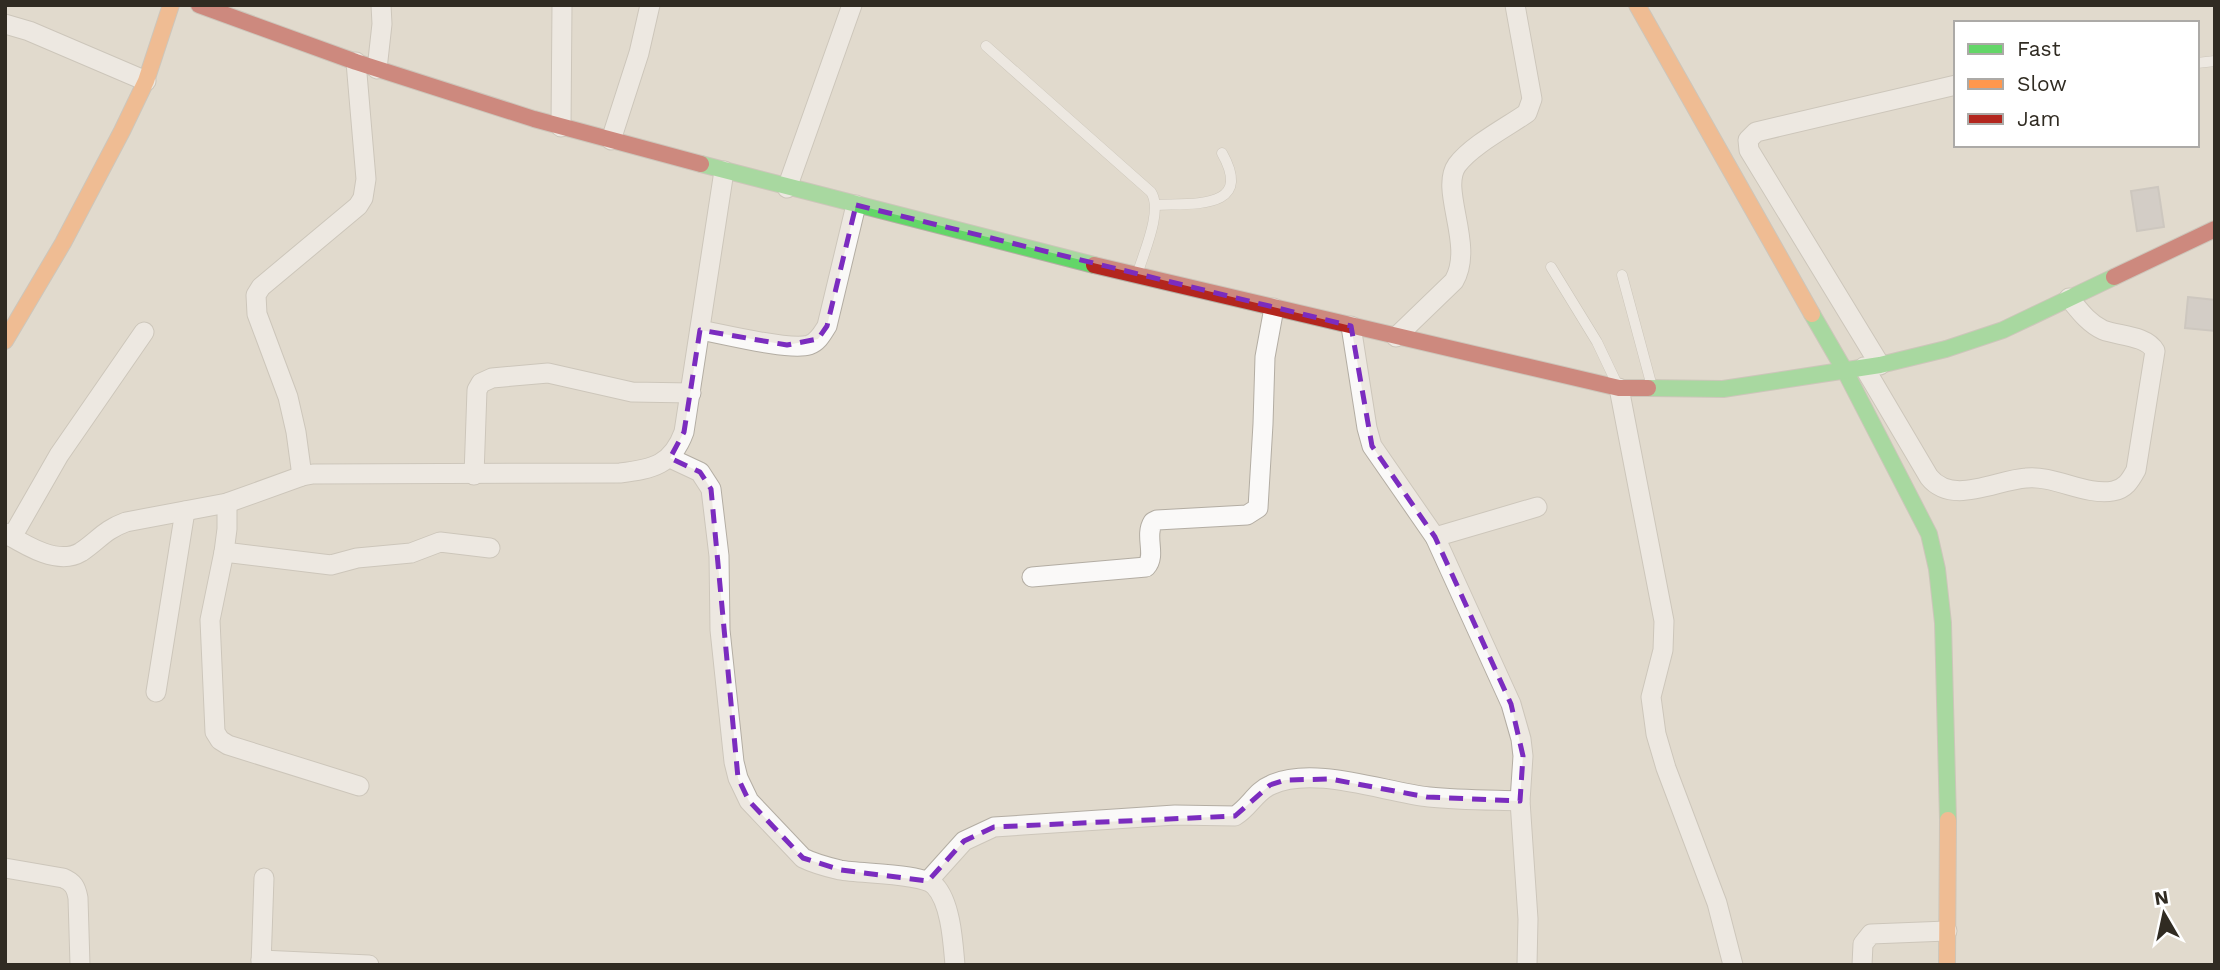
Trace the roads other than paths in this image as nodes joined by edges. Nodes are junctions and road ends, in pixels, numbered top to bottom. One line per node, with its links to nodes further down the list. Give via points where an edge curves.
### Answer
1 (171, 5): 13 (main road)
2 (199, 5): 11 (main road)
3 (381, 5): 12 (street)
4 (562, 5): 15 (street)
5 (852, 5): 19 (street)
6 (1515, 5): 31 (street, via 1530,106 1527,113 1455,167 1452,187 1462,250 1459,272)
7 (1637, 5): 33 (main road)
8 (654, 6): 16 (street)
9 (5, 24): 13 (street)
10 (986, 46): 21 (lane, via 1151,192)
11 (356, 62): 12 (main road); 39 (street, via 366,179 363,198 256,295 257,314 293,413)
12 (377, 69): 15 (main road)
13 (146, 82): 32 (main road)
14 (1954, 85): 33 (street, via 1756,132 1748,140 1749,150)
15 (561, 127): 16 (main road)
16 (611, 140): 18 (main road)
17 (1223, 153): 21 (lane, via 1233,175 1231,189 1225,194 1205,202)
18 (724, 171): 19 (main road); 29 (street)
19 (787, 188): 20 (main road)
20 (856, 205): 25 (main road); 29 (street, via 827,326 818,339 810,345 787,345)
21 (1156, 205): 25 (lane)
22 (2215, 229): 26 (main road)
23 (1551, 267): 34 (lane)
24 (1622, 275): 35 (lane)
25 (1136, 276): 27 (main road)
26 (2069, 298): 33 (main road, via 1982,339); 33 (street, via 2093,324 2145,342 2155,351 2136,470 2123,488 2101,492 2029,477 1970,490 1940,488)
27 (1274, 308): 28 (main road); 47 (street, via 1265,357 1258,508 1247,515 1153,522 1149,531 1151,560 1146,567)
28 (1350, 326): 31 (main road); 44 (street, via 1372,446)
29 (700, 330): 36 (street)
30 (144, 332): 43 (street)
31 (1396, 337): 34 (main road)
32 (5, 341)
33 (1863, 368): 35 (main road, via 1723,389); 54 (main road, via 1929,534 1938,568 1950,764)
34 (1619, 388): 35 (main road); 60 (street, via 1664,621 1663,650 1651,697 1656,734 1713,892)
35 (1653, 389)
36 (691, 393): 37 (street, via 684,432); 38 (street, via 632,392 548,373 492,378 477,390)
37 (670, 458): 38 (street, via 640,471 620,473); 53 (street, via 699,472 711,489 734,762 749,801 814,864)
38 (474, 475): 39 (street, via 343,472)
39 (302, 476): 40 (street)
40 (227, 503): 42 (street); 46 (street)
41 (1537, 507): 44 (street)
42 (185, 511): 43 (street, via 114,527 69,557 58,557); 48 (street)
43 (9, 535)
44 (1435, 537): 50 (street, via 1514,713 1523,756)
45 (490, 548): 46 (street, via 440,542 411,553 331,565)
46 (224, 552): 49 (street, via 210,620 215,732 228,745)
47 (1032, 577)
48 (156, 692)
49 (359, 786)
50 (1520, 801): 53 (street, via 1427,797 1330,779 1285,780 1270,785 1235,816 1175,815 994,827 964,841); 59 (street)
51 (5, 869): 56 (street, via 72,882 78,898)
52 (264, 878): 55 (street)
53 (928, 881): 58 (street, via 940,892 951,926)
54 (1947, 932): 61 (street, via 1871,934 1863,944); 62 (main road)
55 (261, 962): 57 (street)
56 (80, 965)
57 (369, 965)
58 (955, 965)
59 (1527, 965)
60 (1733, 965)
61 (1862, 965)
62 (1947, 965)

